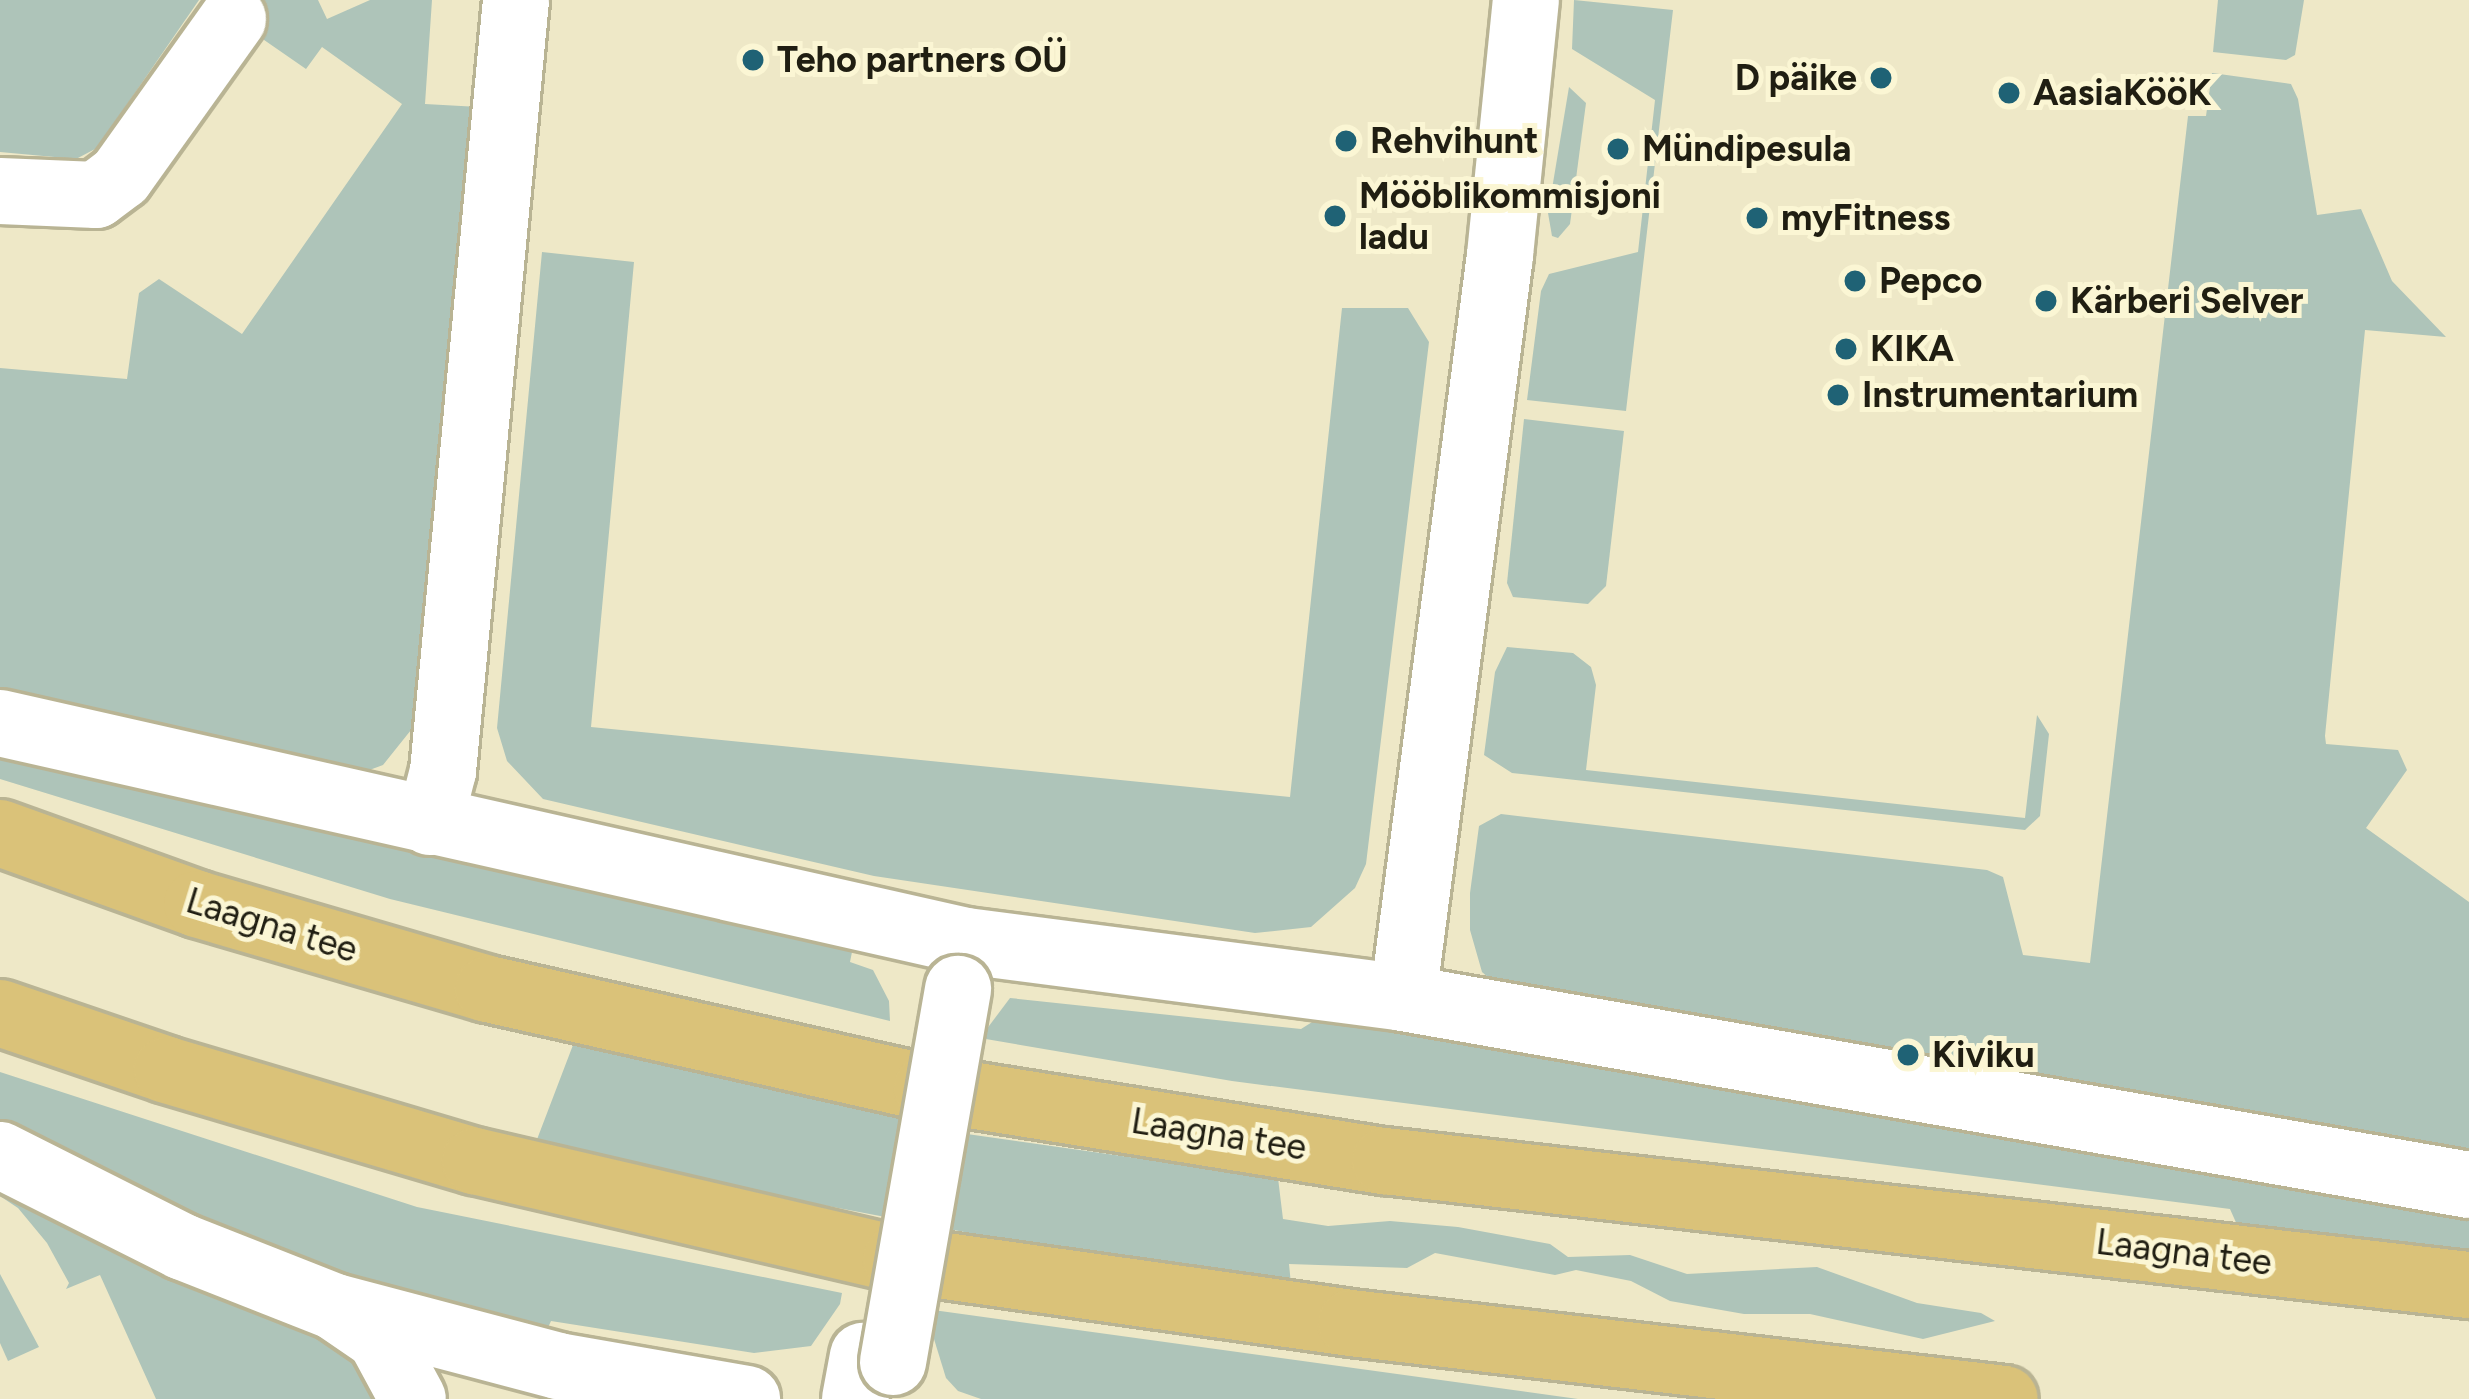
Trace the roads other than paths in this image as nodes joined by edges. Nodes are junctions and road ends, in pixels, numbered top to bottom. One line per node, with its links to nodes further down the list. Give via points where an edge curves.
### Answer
1 (516, 0): 6 (street, via 443,771)
2 (1526, 0): 9 (street)
3 (233, 20): 4 (street, via 121,176 95,195)
4 (0, 191)
5 (0, 724): 6 (street)
6 (430, 822): 8 (street)
7 (0, 833): 13 (main road, Laagna tee, via 197,904 488,989 927,1088 1384,1161)
8 (947, 962): 9 (street); 16 (street, bridge)
9 (1403, 998): 12 (street)
10 (0, 1012): 19 (main road, via 475,1161 896,1259 1352,1323)
11 (0, 1155): 14 (street, via 183,1247)
12 (2469, 1185)
13 (2469, 1285)
14 (335, 1307): 15 (street); 17 (street, via 380,1338)
15 (494, 1377): 18 (street)
16 (874, 1379)
17 (413, 1399)
18 (747, 1399)
19 (2005, 1399)

